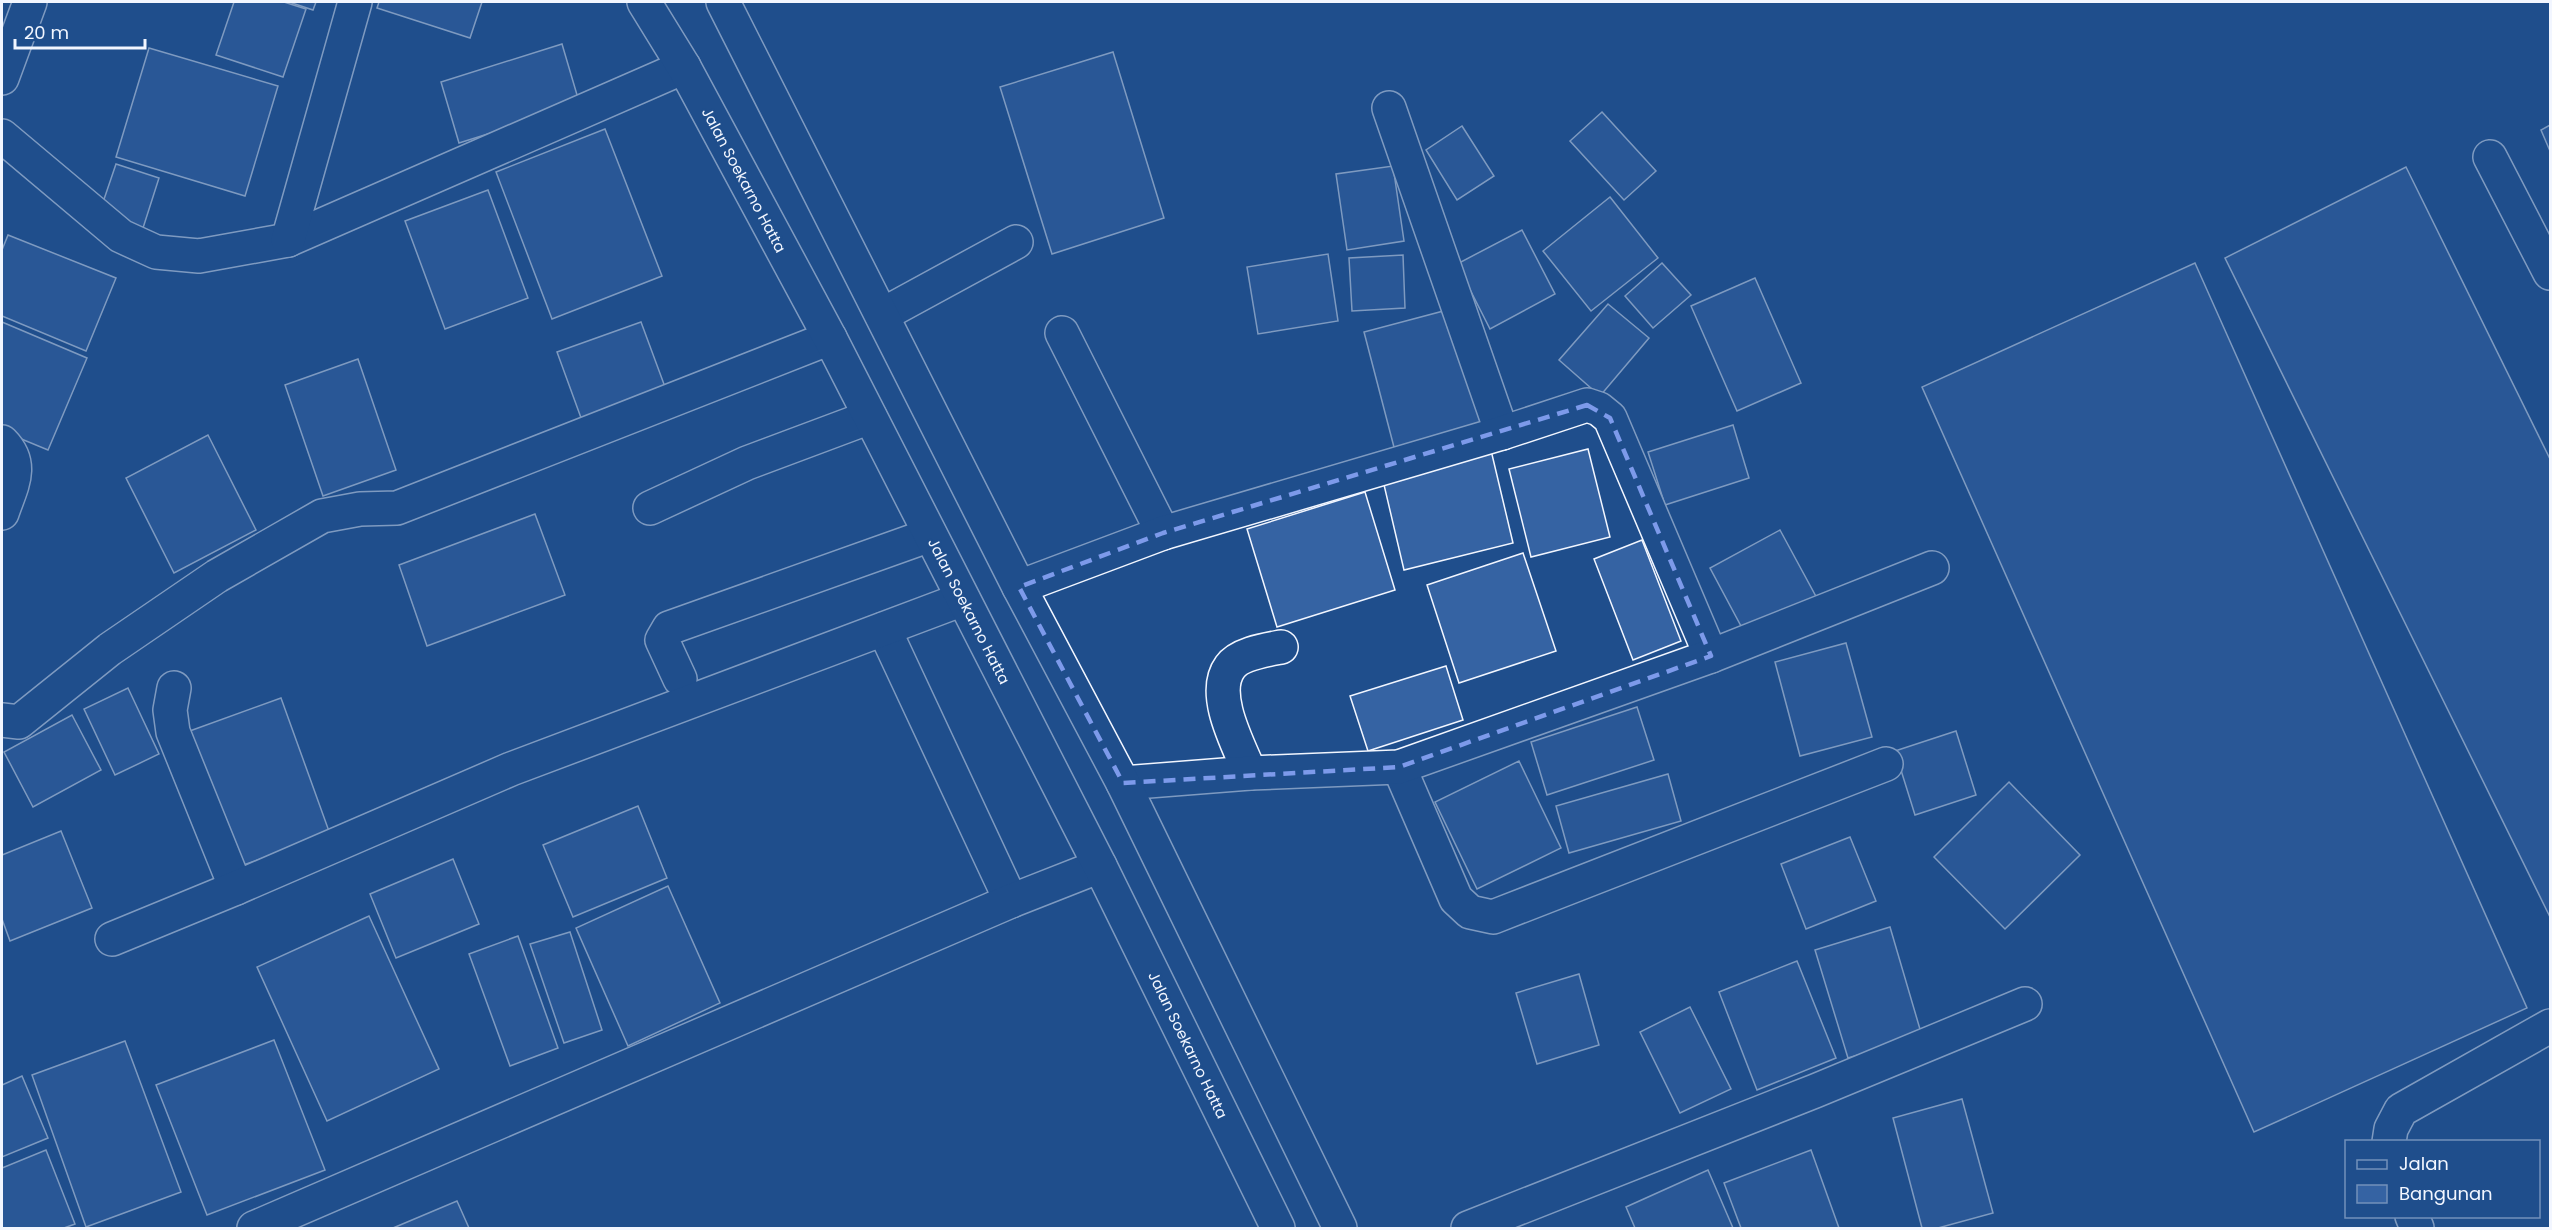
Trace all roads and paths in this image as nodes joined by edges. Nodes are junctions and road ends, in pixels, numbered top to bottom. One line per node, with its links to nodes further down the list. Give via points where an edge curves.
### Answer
1 (30, 2): 6 (main road)
2 (355, 2): 10 (main road)
3 (644, 2): 5 (main road, Jalan Soekarno Hatta)
4 (723, 2): 13 (main road)
5 (684, 67): 10 (main road); 15 (main road, Jalan Soekarno Hatta)
6 (2, 78)
7 (1389, 108): 17 (main road)
8 (2, 136): 10 (main road, via 121,236 156,252 199,256)
9 (2490, 157): 12 (main road)
10 (288, 240)
11 (1016, 242): 13 (main road)
12 (2550, 273)
13 (882, 315): 24 (main road)
14 (1062, 333): 21 (main road)
15 (830, 339): 16 (main road, Jalan Soekarno Hatta); 31 (main road, via 397,508 322,516 217,576 110,649 19,722)
16 (870, 417): 19 (main road, via 747,463); 22 (main road, Jalan Soekarno Hatta)
17 (1502, 433): 21 (main road); 28 (main road, via 1587,405 1610,418)
18 (2, 442): 20 (main road, via 11,452 16,470)
19 (650, 508)
20 (2, 513)
21 (1163, 532): 24 (main road)
22 (930, 535): 25 (main road, Jalan Soekarno Hatta); 29 (main road, via 669,628 662,640)
23 (1932, 568): 28 (main road)
24 (1019, 587): 35 (main road)
25 (963, 599): 26 (main road); 36 (main road, Jalan Soekarno Hatta)
26 (884, 629): 37 (main road, via 511,769); 38 (main road)
27 (1281, 647): 34 (main road, via 1254,652 1230,667 1221,691)
28 (1711, 656): 33 (main road)
29 (680, 679)
30 (174, 688): 37 (main road, via 170,710 173,732)
31 (2, 720)
32 (1887, 764): 33 (main road, via 1493,917 1470,912 1456,899)
33 (1399, 767): 34 (main road)
34 (1250, 773): 35 (main road)
35 (1123, 783): 45 (main road)
36 (1100, 866): 38 (main road); 44 (main road, Jalan Soekarno Hatta)
37 (236, 888): 39 (main road)
38 (1011, 901): 43 (main road)
39 (112, 939)
40 (2025, 1004): 46 (main road)
41 (2550, 1026): 42 (main road, via 2401,1110)
42 (2389, 1140)
43 (254, 1228)
44 (1278, 1228)
45 (1340, 1228)
46 (1468, 1228)

